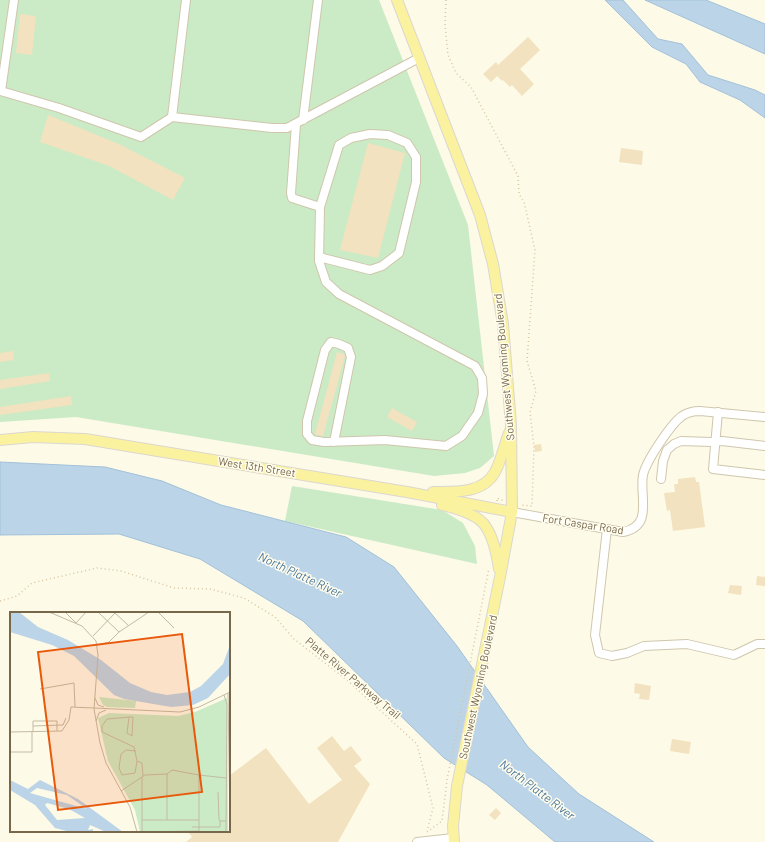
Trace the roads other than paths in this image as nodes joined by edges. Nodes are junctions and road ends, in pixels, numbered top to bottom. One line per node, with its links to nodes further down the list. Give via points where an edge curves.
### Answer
1 (14, 0): 6 (street)
2 (186, 0): 7 (street)
3 (318, 0): 8 (street)
4 (397, 0): 5 (main road, Southwest Wyoming Boulevard)
5 (419, 58): 8 (street); 13 (main road, Southwest Wyoming Boulevard, via 480,215 493,264 502,324)
6 (1, 91): 7 (street, via 141,137)
7 (172, 117): 8 (street, via 272,128 287,128)
8 (299, 122): 9 (street, via 292,198)
9 (320, 207): 10 (street); 10 (street, via 339,145 351,138 370,134 388,135 407,143 416,157 416,182 399,253 382,266 370,270)
10 (319, 257): 15 (street, via 326,282 340,294 475,366 482,378 483,394 478,414 462,436 446,446 385,440)
11 (718, 412): 12 (street, Fort Caspar Road); 16 (street); 22 (street, Fort Caspar Road, via 691,412 675,423 653,452 642,476 644,511 637,526 623,532)
12 (765, 417)
13 (511, 425): 20 (main road, via 495,472 488,481 472,489 455,492); 21 (main road, Southwest Wyoming Boulevard)
14 (0, 440): 20 (main road, West 13th Street, via 33,437 85,439)
15 (334, 442): 15 (street, via 312,440 307,434 307,421 323,357 331,342 348,348 351,357)
16 (715, 442): 17 (street); 18 (street, via 713,469); 19 (street, via 681,441 674,444 667,450)
17 (765, 446)
18 (765, 475)
19 (661, 479)
20 (407, 492): 21 (main road, West 13th Street); 23 (main road, via 459,509 486,525 496,554)
21 (512, 512): 22 (street, Fort Caspar Road); 23 (main road, Southwest Wyoming Boulevard)
22 (607, 529): 24 (street, via 595,635 599,653 612,656 644,646 688,644 734,655 757,644)
23 (500, 577): 25 (main road, Southwest Wyoming Boulevard, via 457,786)
24 (765, 644)
25 (454, 840): 26 (street)
26 (417, 842)

